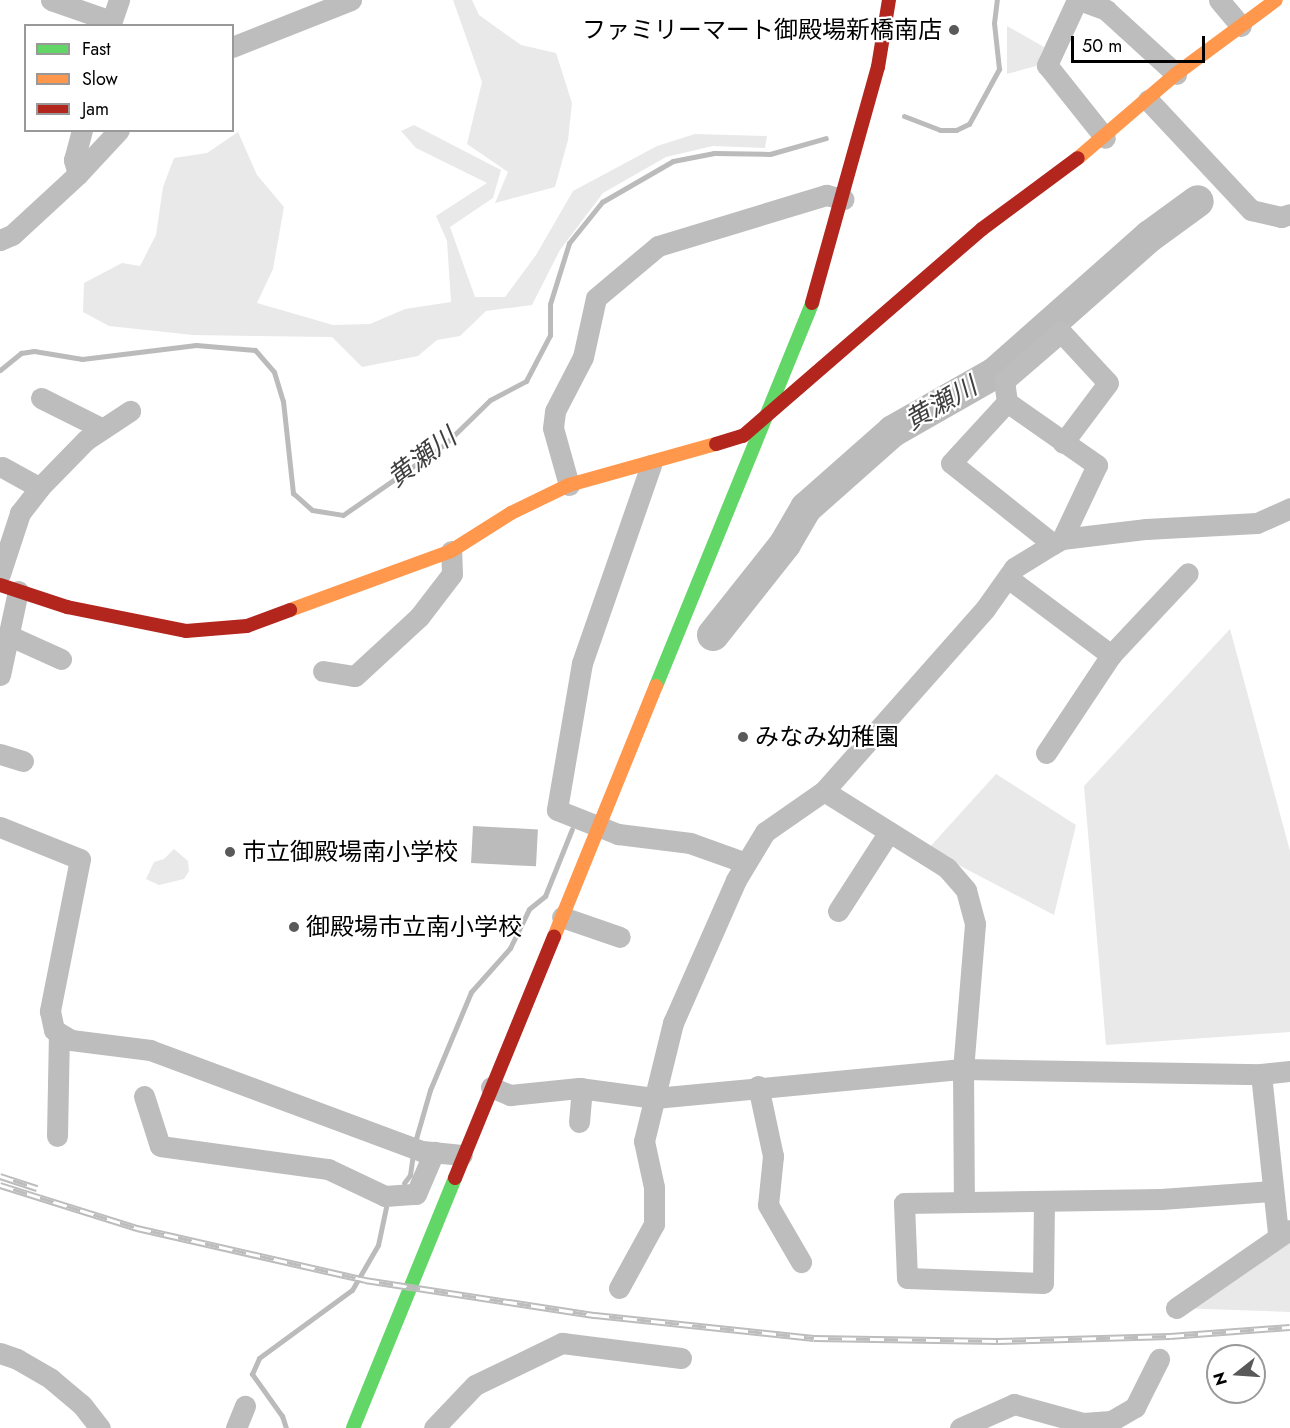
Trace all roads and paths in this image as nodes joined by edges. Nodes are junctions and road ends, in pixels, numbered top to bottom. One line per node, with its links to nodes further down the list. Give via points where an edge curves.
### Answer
1 (51, 0): 8 (street)
2 (119, 0): 8 (street)
3 (351, 0): 10 (street)
4 (889, 0): 17 (street, via 878,67)
5 (1078, 0): 11 (street, via 1106,10); 15 (street, via 1047,65)
6 (1219, 0): 9 (street)
7 (1276, 0): 9 (street)
8 (111, 23)
9 (1241, 26): 11 (street)
10 (234, 46)
11 (1176, 74): 12 (street)
12 (1148, 100): 15 (street); 18 (street, via 1251,210 1281,217)
13 (81, 132): 16 (street, via 74,160)
14 (117, 132): 16 (street)
15 (1105, 138): 23 (street, via 982,229)
16 (78, 174): 19 (street, via 12,235)
17 (844, 199): 23 (street, via 810,310); 28 (street, via 826,195 658,246 596,298 584,357 555,411 553,428)
18 (1290, 214)
19 (0, 240)
20 (42, 398): 24 (street)
21 (1007, 402): 25 (street); 25 (street, via 1004,381 1061,332 1108,383); 31 (street, via 951,463)
22 (130, 411): 24 (street)
23 (769, 414): 26 (street, via 743,436); 46 (street)
24 (103, 429): 29 (street, via 86,440)
25 (1063, 443): 31 (street, via 1097,465)
26 (651, 465): 28 (street); 46 (street, via 582,663 557,810)
27 (2, 467): 29 (street)
28 (569, 485): 32 (street, via 511,513)
29 (40, 488): 34 (street, via 20,513)
30 (1290, 508): 31 (street, via 1257,523 1146,529)
31 (1058, 541): 35 (street, via 1014,568)
32 (451, 551): 36 (street, via 247,626 211,631 186,631 67,607); 40 (street, via 452,574 419,618 355,676)
33 (1188, 573): 38 (street)
34 (0, 574)
35 (1008, 578): 38 (street); 45 (street)
36 (9, 588): 37 (street)
37 (10, 636): 39 (street); 41 (street)
38 (1111, 655): 42 (street)
39 (61, 658)
40 (322, 671)
41 (0, 675)
42 (1046, 753)
43 (0, 754): 44 (street)
44 (23, 761)
45 (824, 792): 48 (street); 49 (street, via 765,832)
46 (599, 826): 49 (street, via 618,834 690,843); 51 (street)
47 (0, 827): 53 (street, via 80,859 50,1011 54,1030)
48 (889, 832): 50 (street); 54 (street, via 947,868 966,890 975,924)
49 (746, 863): 61 (street, via 673,1023)
50 (838, 911)
51 (562, 916): 52 (street); 58 (street)
52 (620, 937)
53 (59, 1033): 63 (street); 64 (street, via 71,1040 150,1050)
54 (963, 1070): 56 (street); 57 (street); 67 (street)
55 (1290, 1071): 56 (street)
56 (1262, 1074): 66 (street)
57 (758, 1086): 61 (street); 70 (street, via 773,1156 768,1205)
58 (491, 1087): 59 (street, via 510,1095); 65 (street)
59 (582, 1088): 61 (street); 62 (street)
60 (144, 1096): 64 (street, via 160,1146 328,1169 385,1196 416,1194)
61 (655, 1098): 71 (street, via 644,1141 654,1187 654,1224)
62 (579, 1122)
63 (57, 1136)
64 (428, 1152): 65 (street)
65 (462, 1155): 79 (street)
66 (1273, 1191): 68 (street, via 1161,1199); 69 (street)
67 (964, 1201): 68 (street); 68 (street, via 904,1203 907,1278 1043,1282)
68 (1044, 1201)
69 (1284, 1232): 72 (street)
70 (801, 1262)
71 (620, 1288)
72 (1176, 1308)
73 (0, 1353): 77 (street, via 51,1380 82,1405)
74 (681, 1358): 80 (street, via 562,1343 475,1385)
75 (1159, 1359): 81 (street, via 1135,1407 1111,1421 1083,1423 1014,1404)
76 (245, 1406): 78 (street)
77 (100, 1428)
78 (236, 1428)
79 (353, 1428)
80 (434, 1428)
81 (960, 1428)

